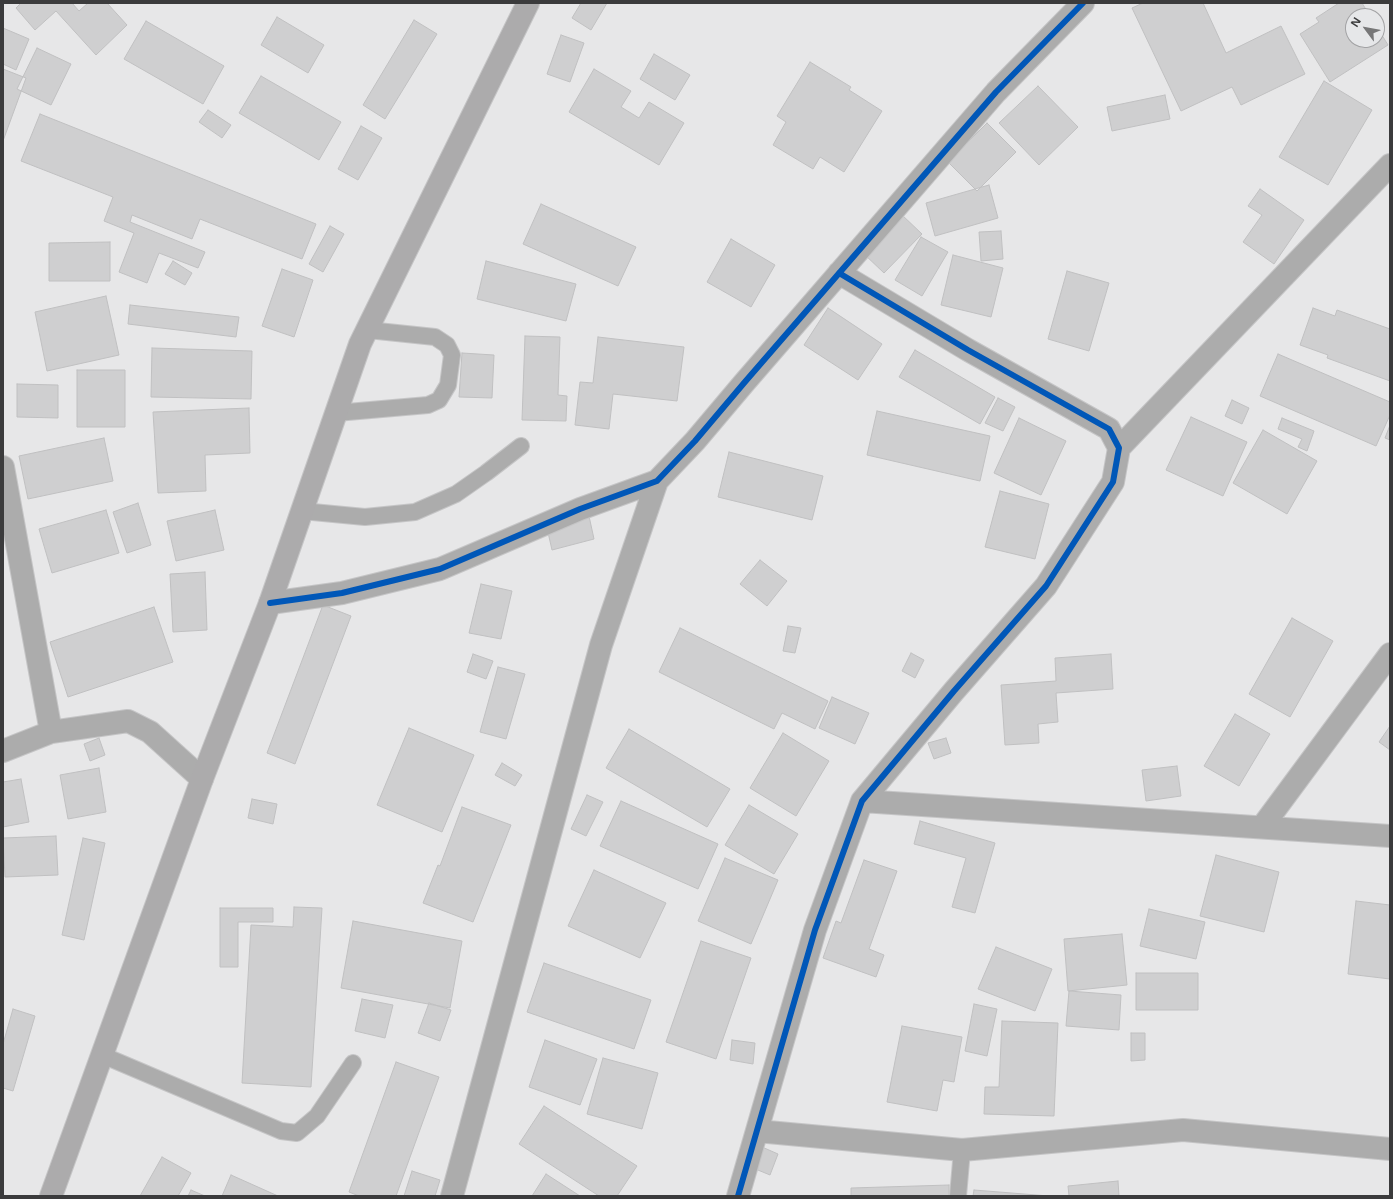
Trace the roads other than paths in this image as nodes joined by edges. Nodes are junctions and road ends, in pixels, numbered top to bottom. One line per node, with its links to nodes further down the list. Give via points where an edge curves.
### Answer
1 (528, 3): 5 (main road)
2 (1083, 3): 4 (street, via 996,92)
3 (1390, 165): 8 (street)
4 (839, 273): 8 (street, via 968,350 1109,429); 10 (street, via 695,441)
5 (368, 330): 6 (main road, via 360,344); 6 (lane, via 435,337 447,345 452,355 448,385 439,400 428,405)
6 (336, 413): 11 (main road)
7 (521, 446): 11 (lane, via 456,494 415,512 365,516)
8 (1119, 448): 17 (street, via 1113,482 1046,586)
9 (3, 467): 14 (street)
10 (657, 481): 12 (street, via 580,509 440,569 342,593); 26 (street, via 601,645)
11 (302, 511): 12 (main road)
12 (270, 603): 16 (main road)
13 (1390, 654): 18 (street)
14 (51, 732): 15 (street); 16 (street, via 128,721 150,732)
15 (3, 751)
16 (202, 780): 20 (main road)
17 (862, 801): 18 (street); 22 (street, via 815,930)
18 (1262, 827): 19 (street)
19 (1390, 836)
20 (102, 1055): 21 (lane, via 281,1131 297,1133 317,1116); 25 (main road)
21 (353, 1064)
22 (758, 1131): 24 (street); 27 (street)
23 (1390, 1149): 24 (street, via 1183,1130)
24 (962, 1150): 28 (lane)
25 (51, 1196)
26 (452, 1196)
27 (738, 1196)
28 (958, 1196)

